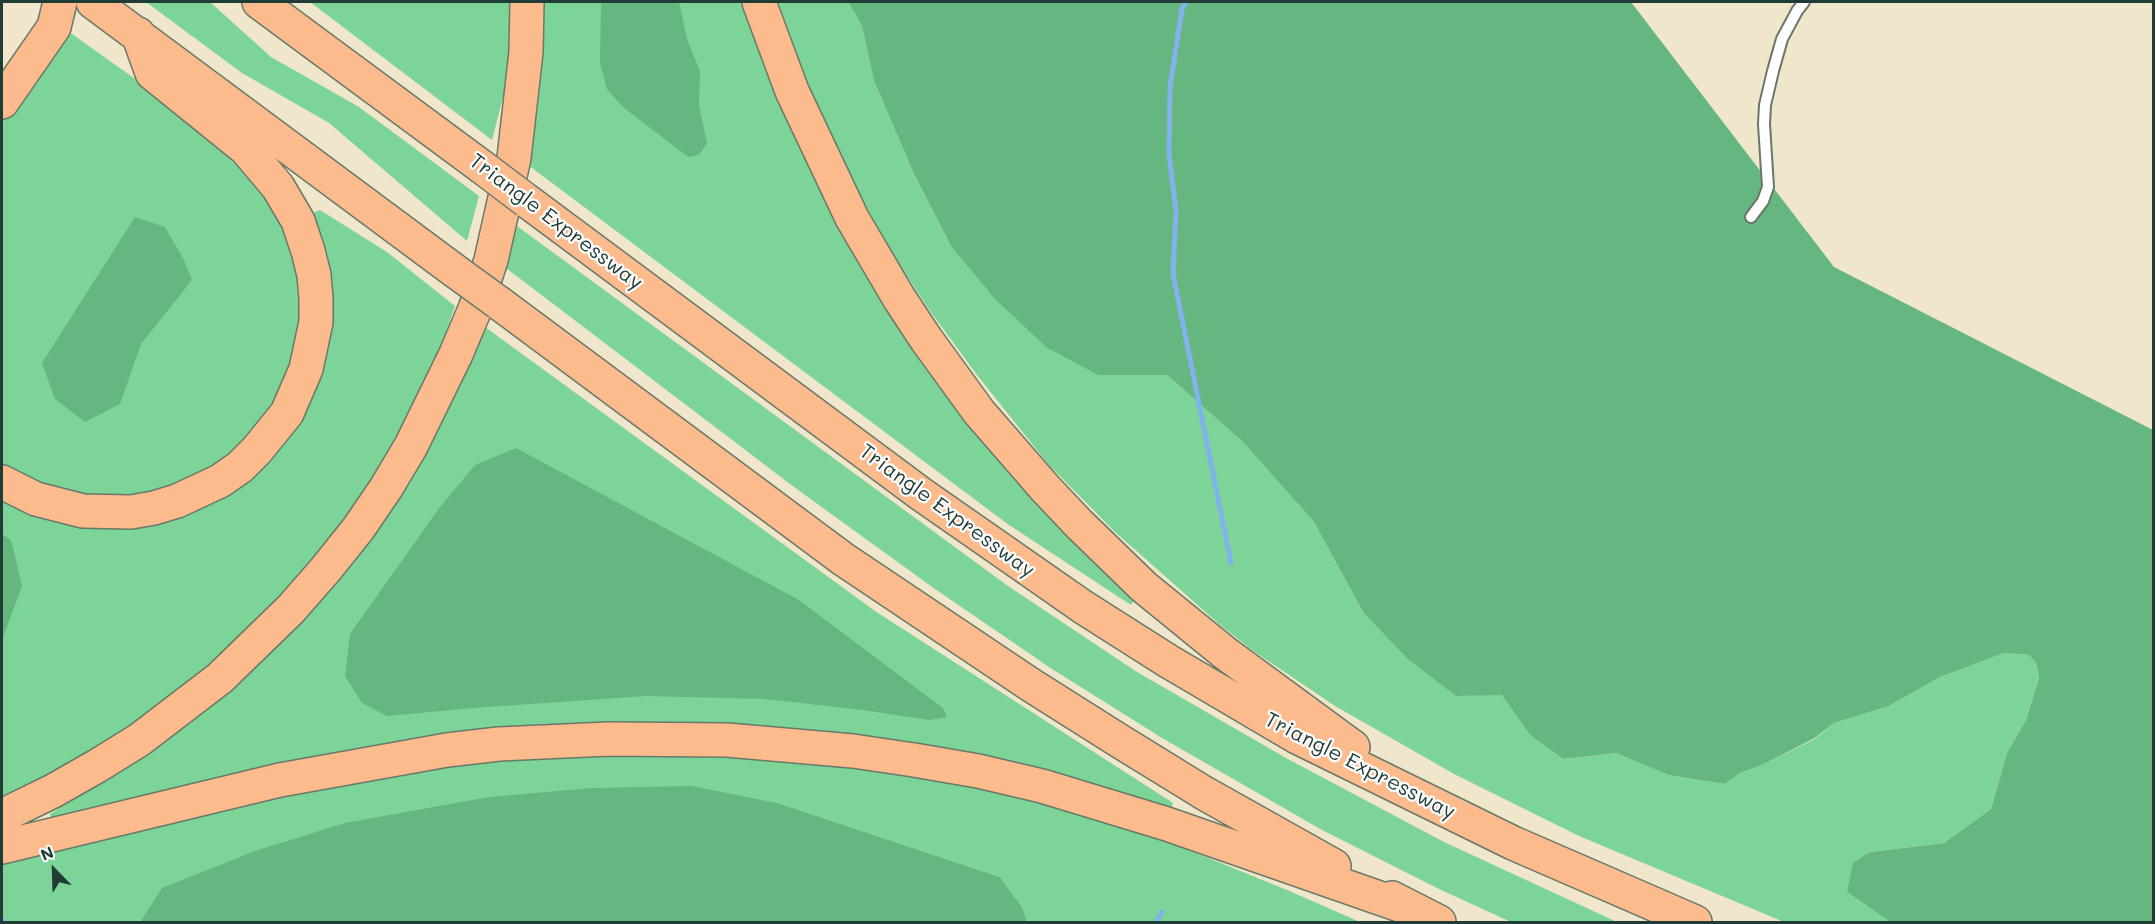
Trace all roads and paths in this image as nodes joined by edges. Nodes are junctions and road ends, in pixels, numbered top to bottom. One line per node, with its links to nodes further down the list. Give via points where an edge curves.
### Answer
1 (58, 2): 8 (highway); 9 (highway, via 54,27)
2 (93, 2): 7 (highway)
3 (259, 2): 12 (highway, Triangle Expressway, bridge, via 921,494 1083,607 1252,712)
4 (527, 2): 13 (highway, via 526,52 514,158 491,260 448,373 386,488 319,577 220,678 98,766)
5 (759, 2): 12 (highway, via 792,91 852,218 926,339 1011,450 1079,524 1183,620)
6 (1804, 2): 10 (lane, via 1788,25 1773,71 1764,124 1768,187)
7 (138, 34): 11 (highway, via 152,73 246,149 278,187 298,221 314,275 316,298 315,330 306,369 287,412 257,450 220,481 177,501 130,512 83,511 36,500); 15 (highway, bridge, via 843,559 1031,685 1204,793)
8 (2, 77)
9 (2, 102)
10 (1751, 217)
11 (2, 482)
12 (1424, 800): 16 (highway, Triangle Expressway, via 1583,875)
13 (2, 816)
14 (2, 847): 15 (highway, via 280,780 447,750 608,739 727,740 904,758 1042,786 1157,820)
15 (1425, 916)
16 (1695, 922)

